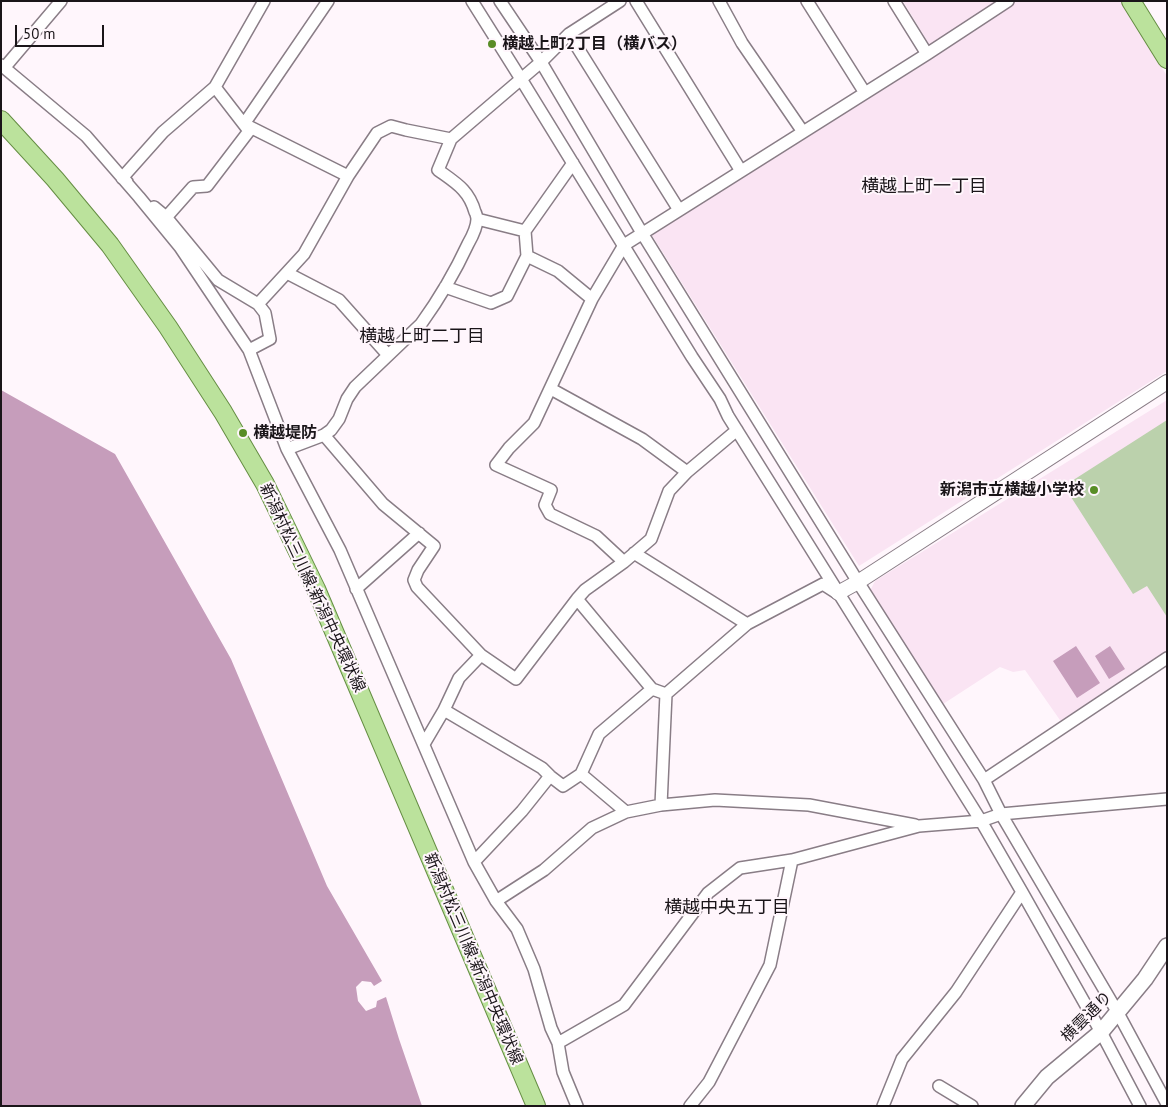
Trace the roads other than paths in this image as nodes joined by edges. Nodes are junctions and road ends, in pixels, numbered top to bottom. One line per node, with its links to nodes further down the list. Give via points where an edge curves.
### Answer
1 (61, 1): 17 (street)
2 (264, 1): 19 (street)
3 (328, 1): 22 (street)
4 (472, 1): 18 (street)
5 (500, 1): 16 (street)
6 (620, 1): 13 (street)
7 (636, 1): 26 (street)
8 (718, 1): 23 (street, via 742,43)
9 (807, 1): 20 (street)
10 (894, 1): 14 (street)
11 (1008, 1): 14 (street)
12 (1131, 1): 15 (main road)
13 (569, 34): 16 (street); 29 (street)
14 (927, 54): 20 (street)
15 (1167, 59)
16 (541, 62): 18 (street); 33 (street)
17 (2, 65): 28 (street, via 86,136)
18 (522, 79): 24 (street); 25 (street)
19 (215, 87): 22 (street); 28 (street, via 163,132)
20 (866, 93): 23 (street)
21 (1, 120): 81 (main road, 新潟村松三川線;新潟中央環状線, via 110,245 168,327 265,484 316,589)
22 (244, 124): 27 (street); 31 (street, via 249,131 208,186 193,187)
23 (803, 132): 26 (street)
24 (451, 139): 27 (street, via 391,126 377,133); 30 (street, via 438,170 466,192)
25 (573, 163): 32 (street); 34 (street)
26 (741, 171): 29 (street)
27 (348, 176): 36 (street, via 304,254)
28 (122, 178): 31 (street)
29 (679, 210): 33 (street)
30 (477, 219): 32 (street); 37 (street, via 458,267)
31 (163, 220): 39 (street, via 218,280); 40 (street)
32 (525, 231): 35 (street)
33 (642, 233): 34 (street); 51 (street)
34 (624, 245): 38 (street); 44 (street)
35 (527, 256): 37 (street, via 507,296 490,303); 38 (street, via 558,271)
36 (287, 273): 39 (street); 41 (street, via 339,300)
37 (445, 287): 41 (street, via 421,324)
38 (592, 299): 43 (street)
39 (258, 304): 40 (street, via 265,313 270,340)
40 (249, 350): 46 (street)
41 (388, 355): 45 (street, via 355,387 339,419)
42 (1167, 382): 51 (street)
43 (551, 388): 47 (street, via 642,439); 50 (street, via 534,423 496,465 551,490 545,505 550,514 596,536)
44 (737, 430): 47 (street); 53 (street)
45 (324, 435): 46 (street); 48 (street, via 383,504)
46 (288, 449): 52 (street, via 340,550)
47 (687, 472): 49 (street, via 669,492 651,539)
48 (419, 533): 52 (street); 56 (street, via 434,546 418,570 414,580 417,587)
49 (634, 553): 50 (street); 55 (street)
50 (624, 562): 54 (street)
51 (858, 582): 53 (street); 64 (street)
52 (356, 589): 61 (street)
53 (838, 594): 55 (street, via 823,584); 69 (street)
54 (577, 598): 56 (street, via 516,679); 58 (street)
55 (747, 624): 59 (street)
56 (481, 655): 60 (street, via 459,678)
57 (1167, 658): 64 (street)
58 (652, 689): 59 (street); 62 (street, via 599,734)
59 (666, 694): 66 (street)
60 (444, 710): 61 (street); 63 (street, via 542,768)
61 (424, 744): 72 (street)
62 (581, 774): 63 (street, via 563,786); 67 (street)
63 (550, 776): 72 (street)
64 (984, 780): 68 (street)
65 (1167, 799): 68 (street)
66 (661, 805): 67 (street); 70 (street, via 715,800 809,805)
67 (626, 812): 74 (street, via 592,828 544,870)
68 (1001, 814): 69 (street); 76 (street)
69 (980, 821): 70 (street); 73 (street)
70 (919, 826): 71 (street)
71 (792, 860): 78 (street, via 740,868 708,893 624,1006); 83 (street, via 770,965 709,1082)
72 (474, 862): 74 (street)
73 (1022, 892): 77 (street); 84 (street, via 956,992 902,1059)
74 (496, 901): 78 (street, via 517,929)
75 (1167, 946): 76 (main road, 横雲通り)
76 (1118, 1013): 77 (main road, 横雲通り); 80 (street)
77 (1101, 1032): 86 (main road, 横雲通り, via 1047,1077); 87 (street)
78 (558, 1043): 82 (street, via 563,1072)
79 (939, 1086): 85 (street)
80 (1167, 1104)
81 (536, 1106)
82 (577, 1106)
83 (690, 1106)
84 (883, 1106)
85 (972, 1106)
86 (1023, 1106)
87 (1140, 1106)

